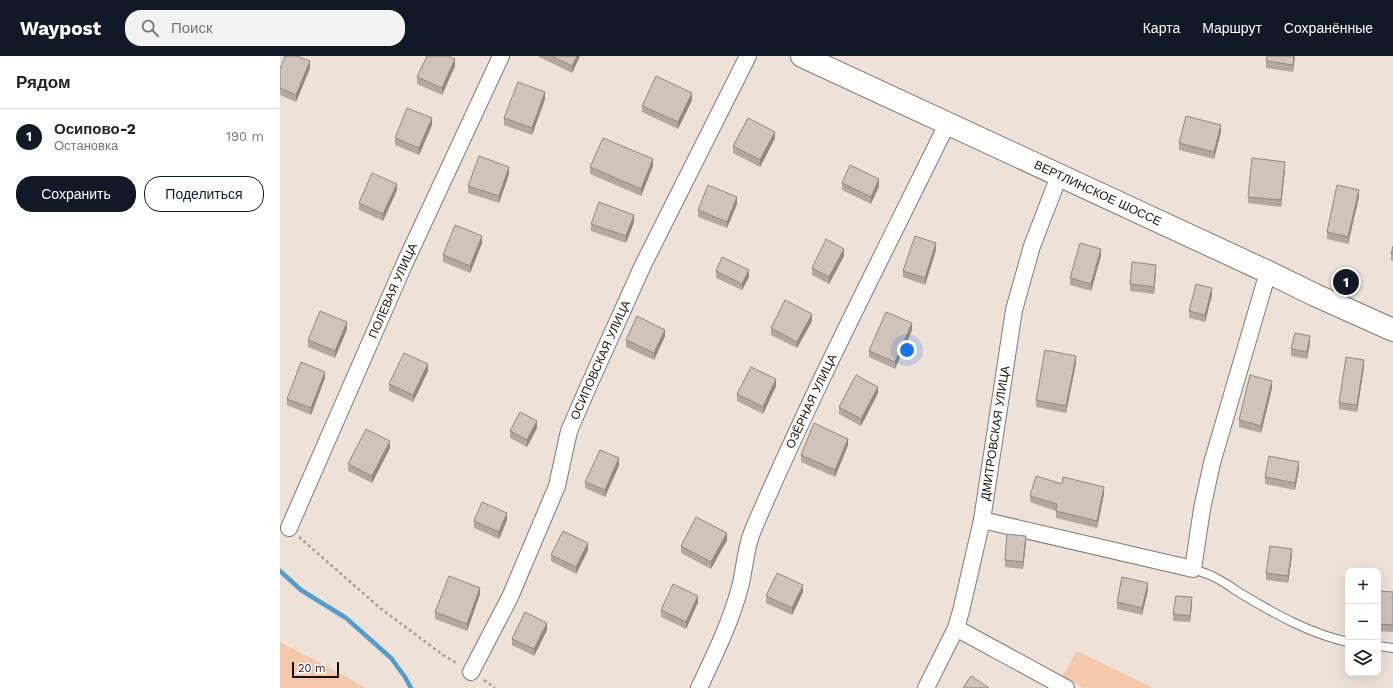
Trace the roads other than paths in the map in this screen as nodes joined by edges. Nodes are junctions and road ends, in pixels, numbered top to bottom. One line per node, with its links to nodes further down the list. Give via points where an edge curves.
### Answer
1 (501, 56): 9 (street, ПОЛЕВАЯ УЛИЦА, via 403,267)
2 (748, 56): 15 (street, ОСИПОВСКАЯ УЛИЦА, via 643,265 589,385 569,431 557,486 510,597)
3 (810, 58): 4 (main road, ВЕРТЛИНСКОЕ ШОССЕ)
4 (947, 124): 5 (main road, ВЕРТЛИНСКОЕ ШОССЕ); 16 (street, ОЗЁРНАЯ УЛИЦА, via 781,463 750,536 740,588 733,609)
5 (1059, 176): 6 (main road, ВЕРТЛИНСКОЕ ШОССЕ); 8 (street, ДМИТРОВСКАЯ УЛИЦА, via 1032,246 1014,310)
6 (1268, 272): 7 (main road, ВЕРТЛИНСКОЕ ШОССЕ); 10 (street, via 1212,463)
7 (1393, 330)
8 (982, 520): 10 (street); 11 (street, ДМИТРОВСКАЯ УЛИЦА)
9 (290, 528)
10 (1193, 569): 12 (lane, via 1216,577 1276,614 1335,640)
11 (956, 628): 17 (street, ДМИТРОВСКАЯ УЛИЦА); 18 (street)
12 (1345, 642)
13 (1381, 646): 14 (lane)
14 (1393, 648)
15 (472, 672)
16 (699, 688)
17 (926, 688)
18 (1066, 688)

